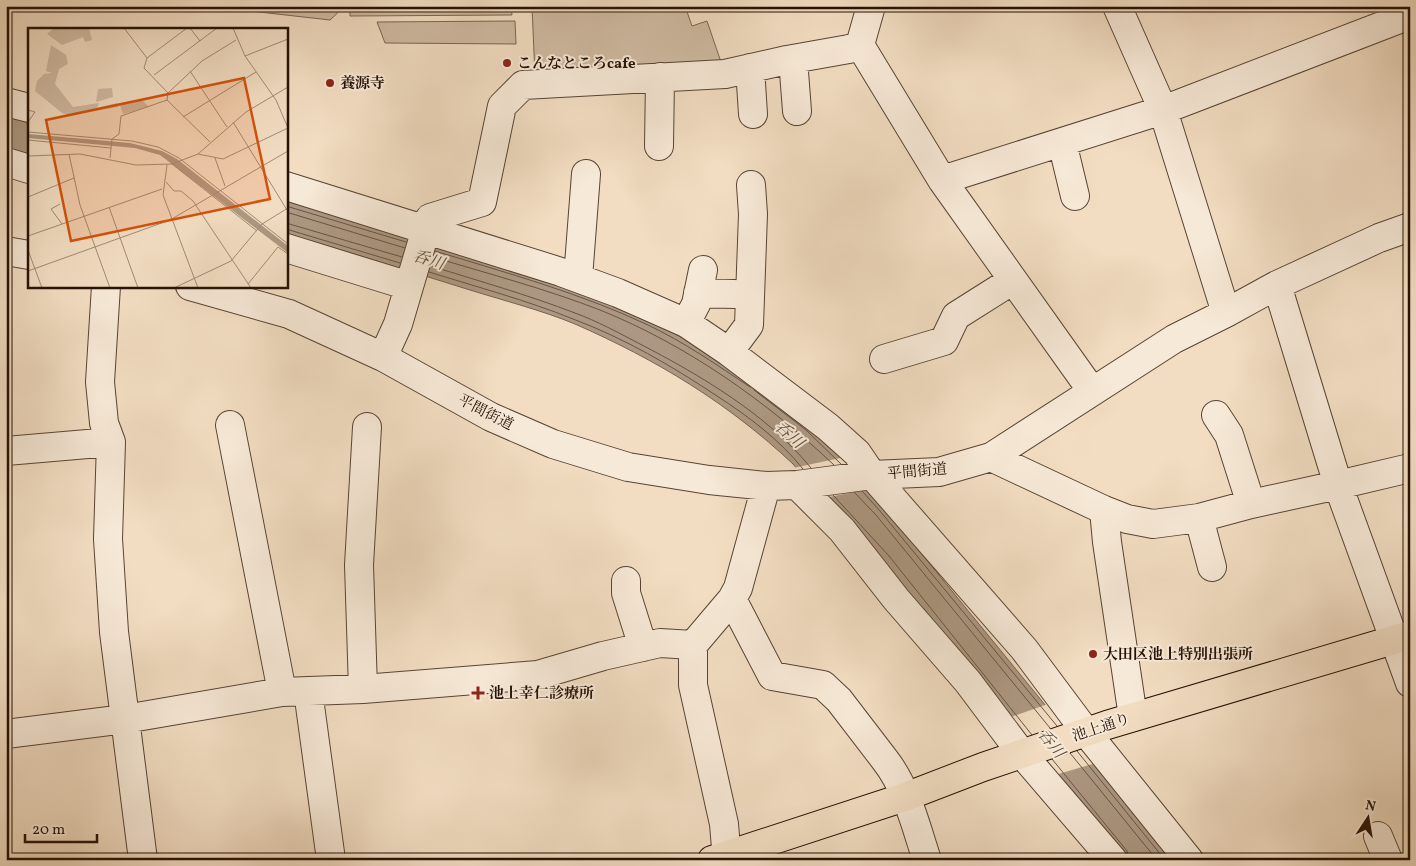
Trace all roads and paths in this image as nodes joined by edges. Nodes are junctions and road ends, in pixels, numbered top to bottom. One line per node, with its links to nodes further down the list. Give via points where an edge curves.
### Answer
1 (871, 6): 4 (street)
2 (1117, 6): 10 (street)
3 (1407, 24): 10 (street)
4 (860, 45): 5 (street); 18 (street)
5 (793, 59): 6 (street); 11 (street)
6 (750, 68): 7 (street, via 725,74); 12 (street)
7 (660, 77): 14 (street); 23 (street, via 523,85 502,106 482,202 430,218)
8 (6, 102): 9 (street)
9 (28, 108)
10 (1163, 110): 13 (street); 34 (street)
11 (797, 111)
12 (753, 114)
13 (1062, 142): 18 (street); 21 (street)
14 (659, 146)
15 (6, 162): 16 (street)
16 (28, 168)
17 (586, 174): 27 (street)
18 (942, 180): 28 (street)
19 (751, 185): 36 (street, via 749,325)
20 (288, 187): 23 (street)
21 (1075, 196)
22 (1410, 227): 30 (street, 平間街道)
23 (423, 233): 27 (street); 29 (street)
24 (288, 249): 29 (street)
25 (6, 251): 26 (street)
26 (28, 255)
27 (578, 278): 35 (street)
28 (1013, 280): 38 (street, via 956,316 944,341); 39 (street)
29 (409, 284): 37 (street, via 398,324)
30 (1277, 285): 34 (street, 平間街道); 50 (street)
31 (106, 288): 43 (street, via 100,382 104,423)
32 (197, 288): 37 (street, 平間街道, via 289,314)
33 (734, 294): 35 (street, via 700,281 696,304)
34 (1226, 312): 39 (street, 平間街道, via 1174,338)
35 (686, 324): 36 (street)
36 (729, 352): 47 (street, via 828,426 857,453)
37 (384, 357): 49 (street, 平間街道, via 491,417 553,444 628,467)
38 (884, 359)
39 (1092, 391): 45 (street, 平間街道)
40 (1216, 416): 51 (street, via 1229,435)
41 (230, 425): 62 (street)
42 (367, 427): 61 (street, via 360,565)
43 (111, 442): 44 (street); 64 (street, via 108,539 114,632)
44 (6, 451)
45 (991, 457): 47 (street, 平間街道, via 939,472); 52 (street)
46 (1410, 468): 50 (street)
47 (867, 476): 48 (street, 平間街道); 65 (street, via 1024,649)
48 (800, 485): 49 (street, 平間街道); 67 (street, via 842,530)
49 (766, 486): 56 (street, via 738,588)
50 (1338, 486): 51 (street); 57 (street)
51 (1251, 504): 53 (street)
52 (1104, 510): 53 (street, via 1154,524); 63 (street)
53 (1198, 518): 54 (street)
54 (1212, 567)
55 (626, 581): 59 (street, via 626,593)
56 (732, 599): 58 (street); 68 (street, via 772,676 824,685 891,767)
57 (1402, 637): 60 (street); 63 (main road, 池上通り)
58 (693, 645): 59 (street, via 660,643); 69 (street, via 693,685 724,824)
59 (643, 647): 61 (street, via 538,674)
60 (1410, 684)
61 (363, 689): 62 (street)
62 (295, 691): 64 (street); 71 (street)
63 (1133, 717): 65 (main road, 池上通り)
64 (125, 719): 66 (street); 70 (street)
65 (1082, 733): 67 (main road, 池上通り); 74 (street)
66 (6, 734)
67 (1025, 753): 68 (main road, 池上通り); 73 (street)
68 (905, 797): 69 (main road, 池上通り); 72 (street)
69 (722, 858)
70 (143, 860)
71 (331, 860)
72 (927, 860)
73 (1113, 860)
74 (1188, 860)

